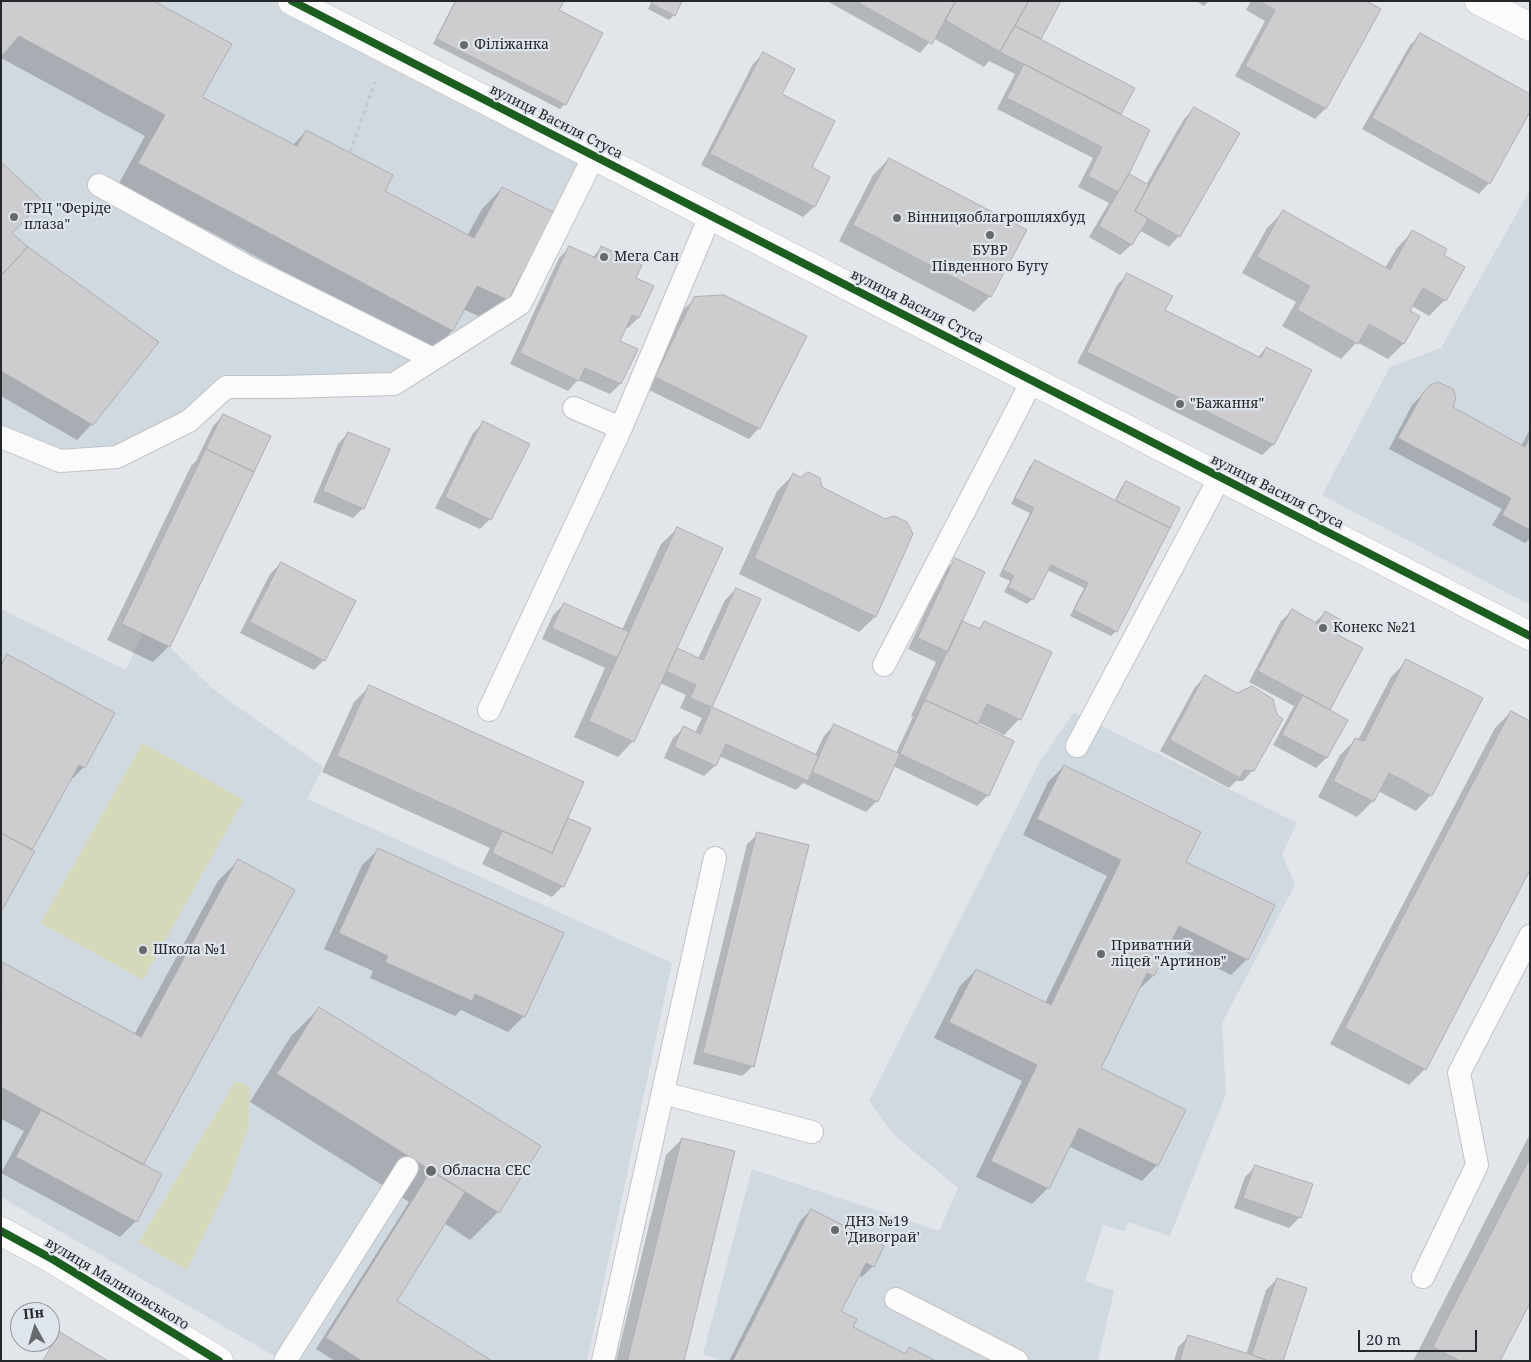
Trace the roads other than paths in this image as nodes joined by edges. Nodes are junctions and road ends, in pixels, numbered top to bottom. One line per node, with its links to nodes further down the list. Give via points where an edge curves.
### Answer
1 (292, 1): 4 (street, вулиця Василя Стуса)
2 (1479, 1): 3 (street)
3 (1530, 27)
4 (594, 156): 6 (street, вулиця Василя Стуса); 7 (lane, via 520,304)
5 (99, 185): 7 (lane, via 244,265)
6 (710, 216): 8 (street, вулиця Василя Стуса); 10 (lane)
7 (433, 358): 11 (lane, via 394,384 226,387 189,420 117,457 60,461)
8 (1032, 381): 12 (street, вулиця Василя Стуса); 14 (lane)
9 (574, 408): 10 (lane)
10 (620, 428): 15 (lane)
11 (1, 437)
12 (1220, 477): 13 (street, вулиця Василя Стуса); 16 (lane)
13 (1530, 636)
14 (884, 666)
15 (489, 710)
16 (1076, 746)
17 (715, 858): 19 (lane)
18 (1530, 936): 23 (lane, via 1459,1073 1477,1165)
19 (663, 1093): 20 (lane); 27 (lane)
20 (812, 1132)
21 (407, 1168): 26 (lane)
22 (1, 1230): 25 (street, вулиця Малиновського)
23 (1423, 1277)
24 (896, 1299): 28 (lane)
25 (219, 1361)
26 (285, 1361)
27 (604, 1361)
28 (1017, 1361)

